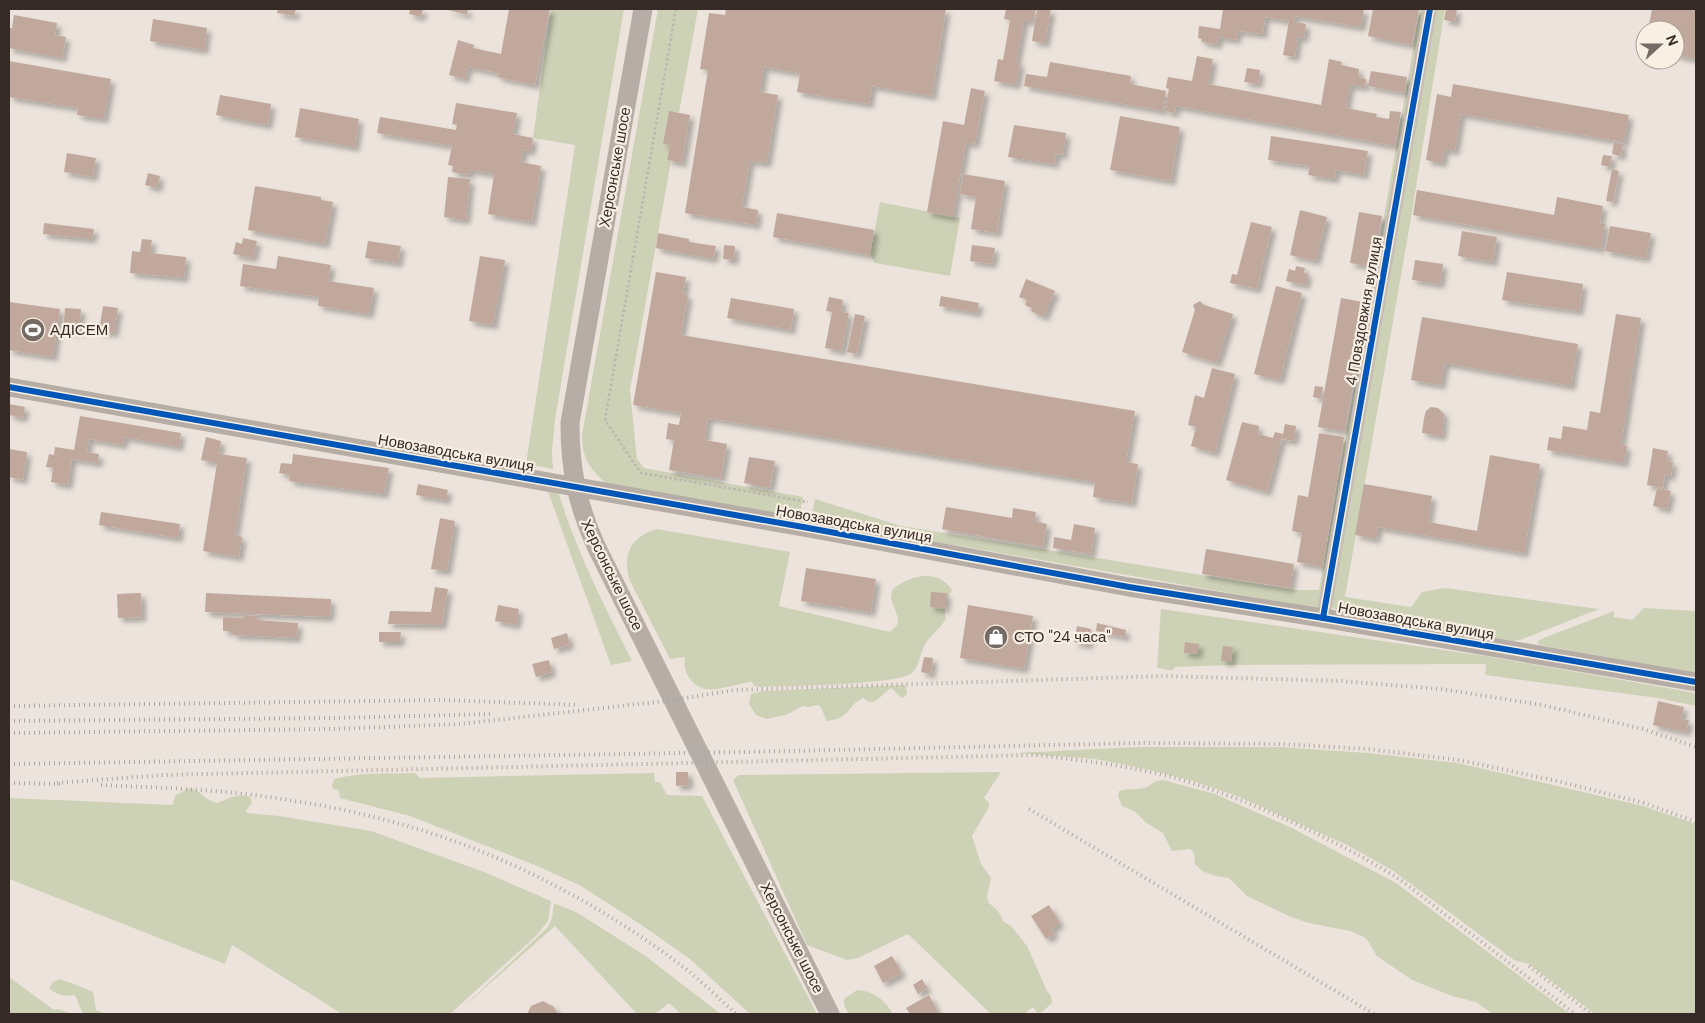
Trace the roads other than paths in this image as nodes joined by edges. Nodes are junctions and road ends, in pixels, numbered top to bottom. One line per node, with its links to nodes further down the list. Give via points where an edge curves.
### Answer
1 (643, 9): 4 (street, Херсонське шосе, via 570,423 570,455)
2 (1430, 9): 5 (street, 4 Повздовжня вулиця)
3 (9, 387): 4 (street, Новозаводська вулиця)
4 (576, 487): 5 (street, Новозаводська вулиця, via 1129,587); 7 (street, Херсонське шосе, via 583,516 596,546)
5 (1323, 618): 6 (street, Новозаводська вулиця)
6 (1696, 682)
7 (830, 1014)

